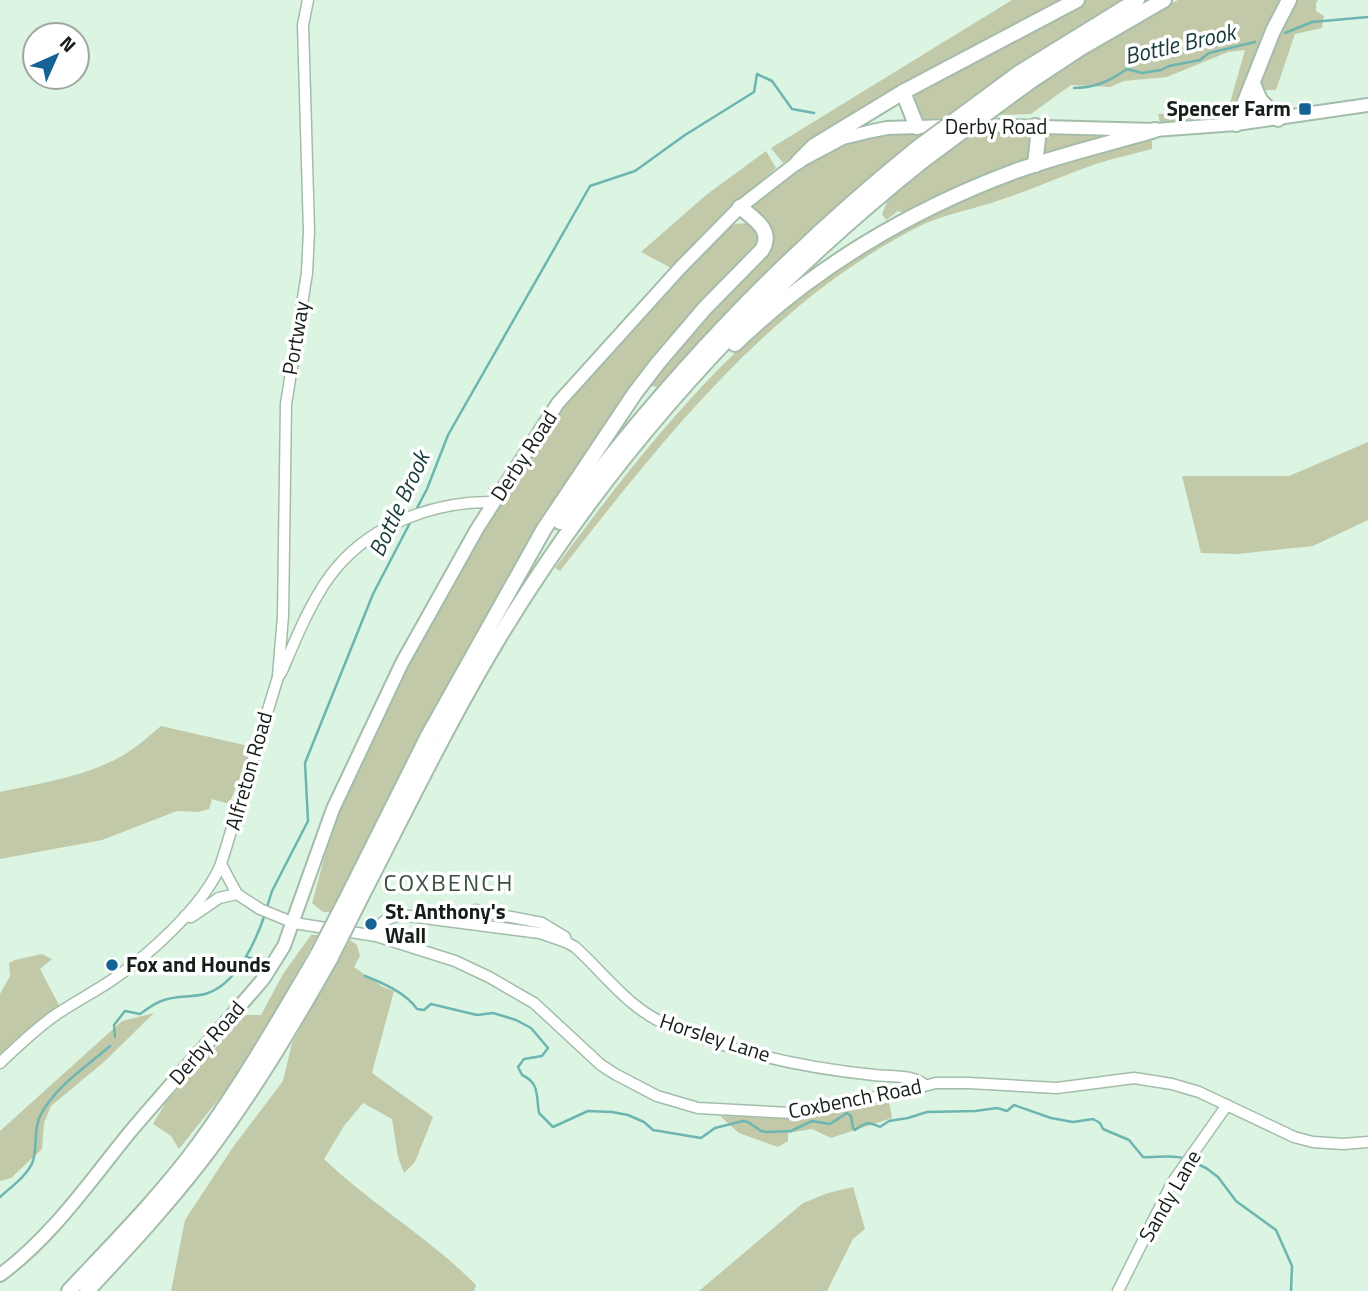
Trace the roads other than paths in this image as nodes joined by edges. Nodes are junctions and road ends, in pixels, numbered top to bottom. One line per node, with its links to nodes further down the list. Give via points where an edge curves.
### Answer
1 (308, 0): 22 (street, Portway, via 303,25 309,231 307,274 286,404)
2 (1077, 0): 8 (highway)
3 (1137, 0): 6 (highway)
4 (1164, 0): 6 (highway)
5 (1289, 0): 7 (highway)
6 (1023, 78): 15 (highway, bridge)
7 (1253, 84): 10 (highway, via 1260,100); 11 (highway)
8 (904, 92): 13 (highway); 16 (highway, via 814,146)
9 (1368, 105): 10 (main road, Derby Road)
10 (1278, 119): 11 (main road, Derby Road)
11 (1236, 124): 14 (main road, Derby Road)
12 (1035, 126): 13 (main road, Derby Road); 14 (main road, Derby Road); 17 (highway)
13 (917, 127): 16 (main road, Derby Road, via 850,136)
14 (1155, 130): 17 (highway)
15 (921, 154): 20 (highway, via 748,317); 21 (highway, via 800,250 687,364 596,474)
16 (798, 162): 18 (main road, Derby Road)
17 (1035, 165): 20 (highway, via 925,210 850,253 783,302 722,357)
18 (740, 207): 19 (main road, Derby Road, via 558,403); 21 (highway, via 765,232 762,250 683,332 635,393 544,529)
19 (493, 502): 22 (street, Alfreton Road, via 439,508 390,526 357,547 337,566 320,593); 28 (main road, Derby Road, via 420,629 363,744 325,829)
20 (582, 514): 25 (highway, via 484,663)
21 (516, 583): 25 (highway, via 428,736)
22 (278, 677): 23 (street, Alfreton Road)
23 (221, 864): 24 (street); 27 (street, Alfreton Road)
24 (237, 894): 27 (street, via 219,898 191,918); 28 (street, Coxbench Road)
25 (355, 896): 31 (highway, bridge)
26 (475, 910): 30 (street, via 542,923)
27 (185, 916): 32 (street, Alfreton Road, via 146,955 51,1018)
28 (294, 923): 29 (street, Coxbench Road); 36 (main road, Derby Road, via 264,978 45,1236)
29 (376, 936): 30 (street, Horsley Lane, via 383,920 401,915 540,933); 33 (street, Coxbench Road, via 455,961 519,993 547,1013 600,1065 673,1102 707,1109 791,1113)
30 (566, 942): 33 (street, Horsley Lane, via 633,1005 666,1025 801,1064 905,1078)
31 (324, 957): 37 (highway, via 197,1146); 38 (highway, via 280,1046 223,1130 148,1226)
32 (0, 1063)
33 (925, 1085): 34 (street, Coxbench Road, via 1057,1087 1134,1077 1199,1092)
34 (1227, 1105): 35 (street, Coxbench Road, via 1269,1127 1313,1142); 39 (street, Sandy Lane, via 1172,1183)
35 (1368, 1142)
36 (0, 1275)
37 (69, 1291)
38 (87, 1291)
39 (1118, 1291)

